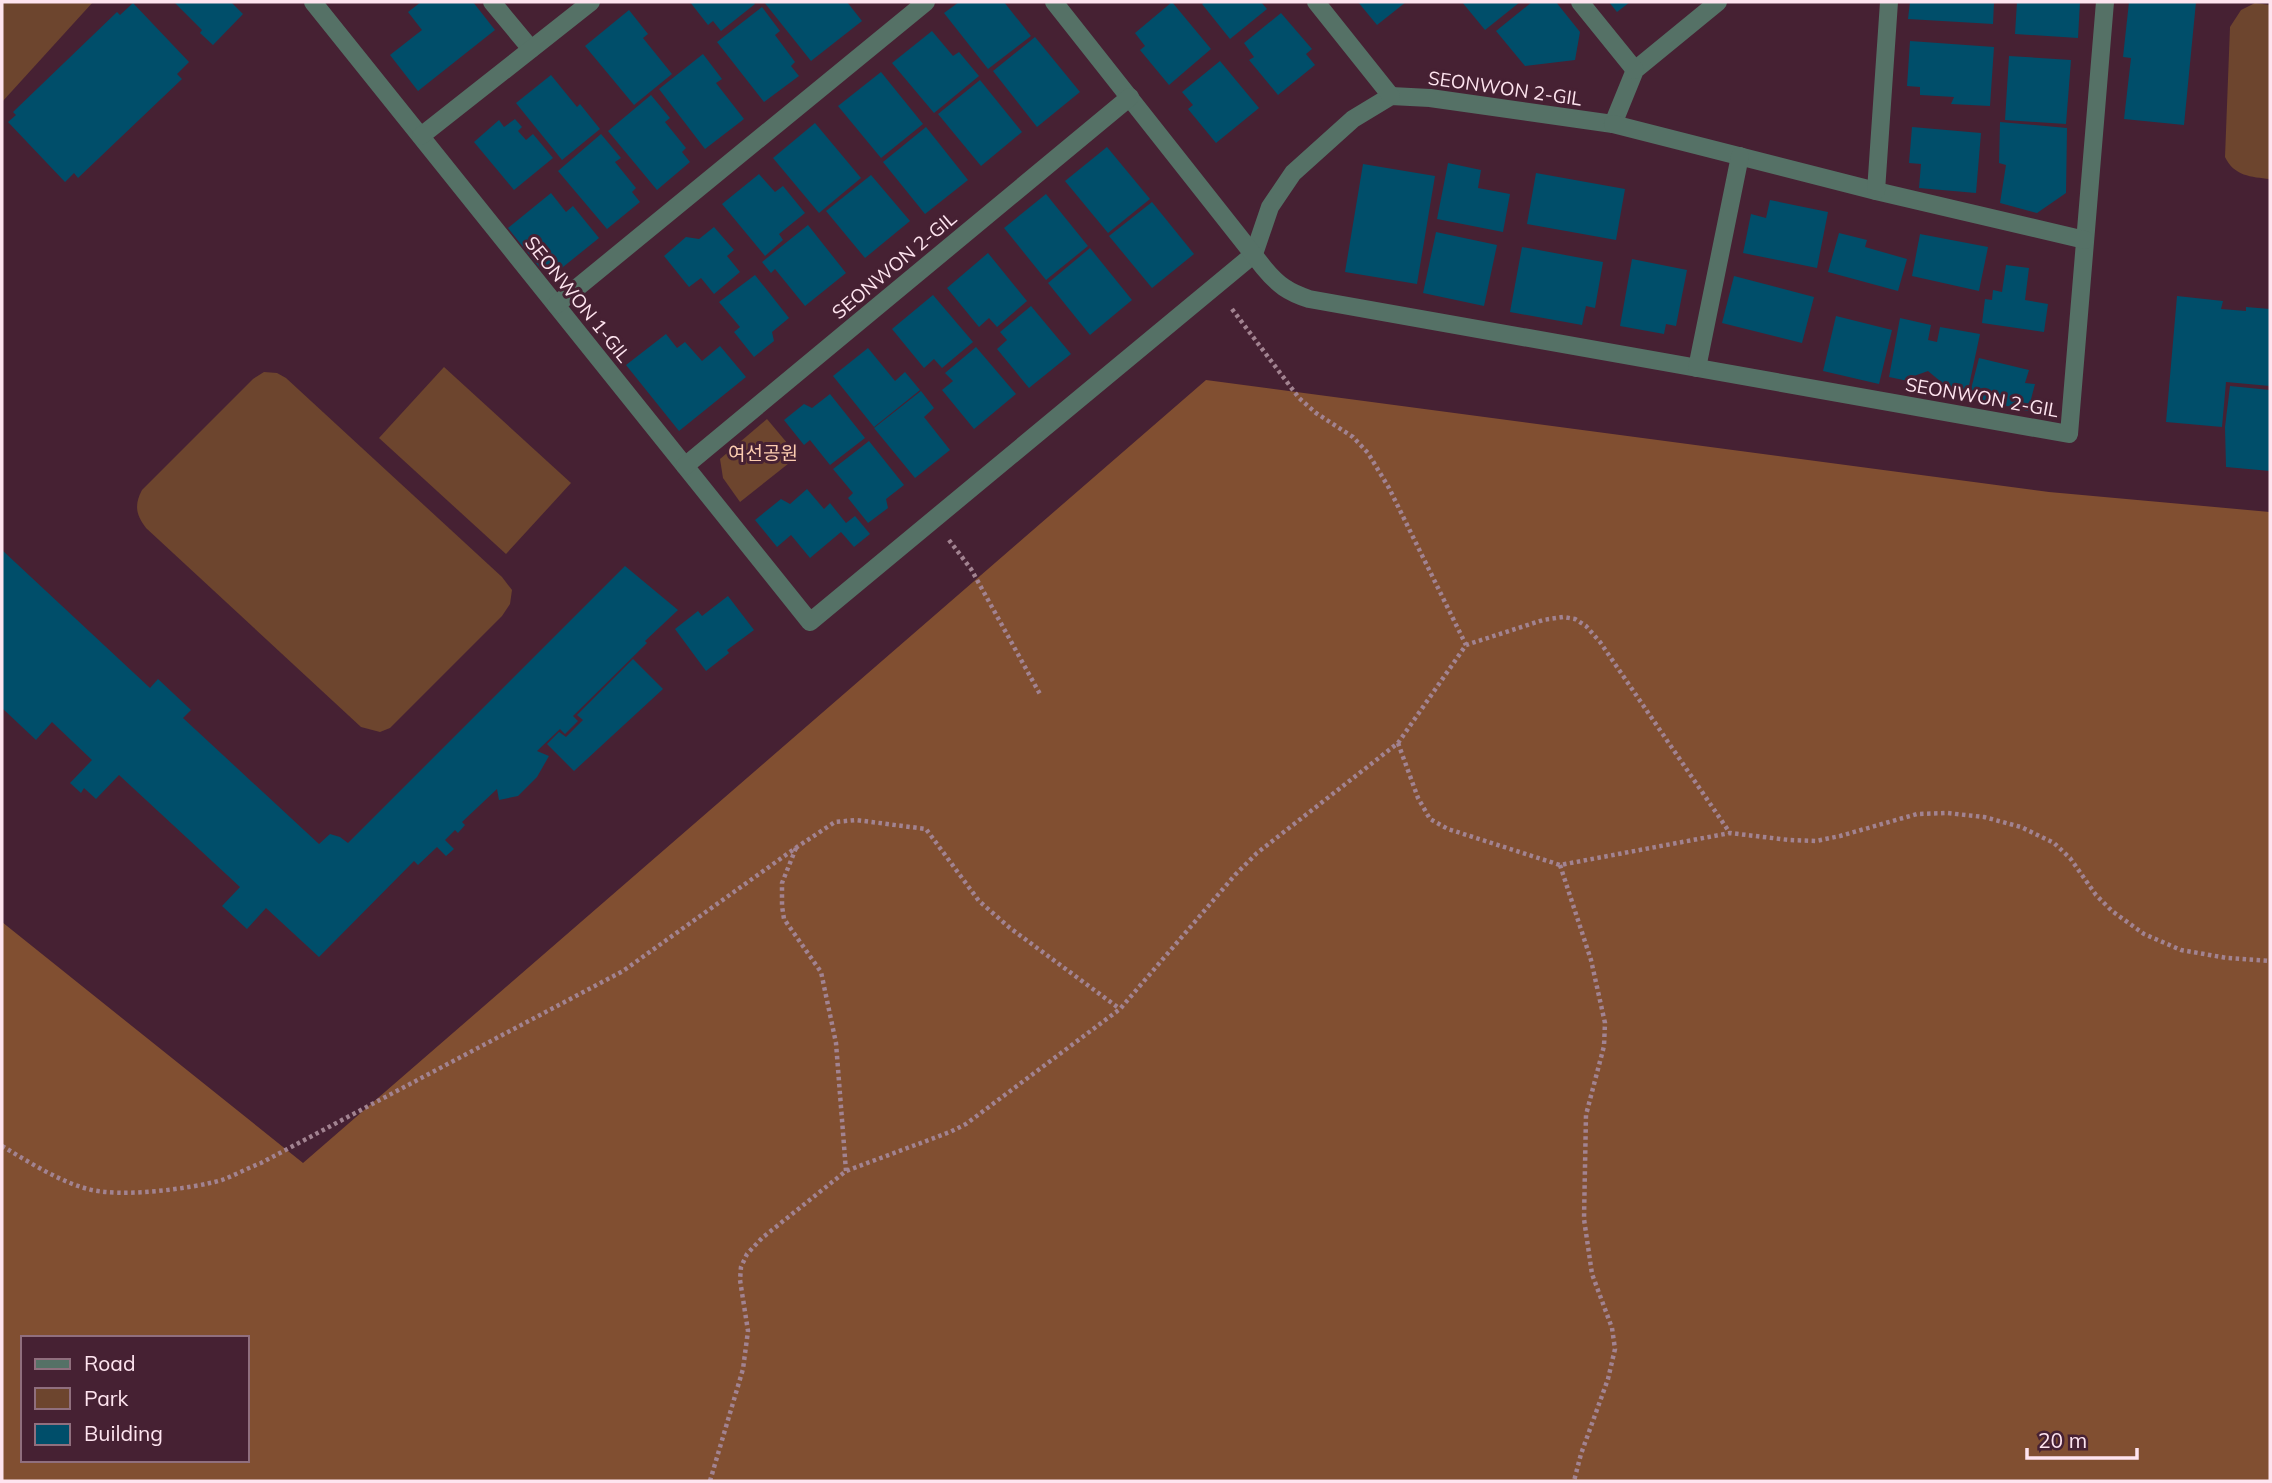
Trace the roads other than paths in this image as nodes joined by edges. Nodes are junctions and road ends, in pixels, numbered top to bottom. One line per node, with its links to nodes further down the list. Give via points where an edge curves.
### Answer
1 (313, 2): 16 (street, SEONWON 1-GIL)
2 (492, 2): 11 (street)
3 (591, 2): 11 (street)
4 (926, 2): 21 (street)
5 (1054, 2): 14 (street, SEONWON 2-GIL)
6 (1316, 2): 13 (street)
7 (1580, 2): 12 (street)
8 (1718, 2): 12 (street)
9 (1889, 2): 18 (street)
10 (2105, 2): 19 (street, SEONWON 2-GIL)
11 (531, 49): 16 (street)
12 (1635, 70): 15 (street)
13 (1391, 96): 15 (street, SEONWON 2-GIL); 20 (street, via 1353,119 1293,173 1270,206)
14 (1130, 97): 20 (street, SEONWON 2-GIL); 23 (street, SEONWON 2-GIL)
15 (1613, 124): 17 (street, SEONWON 2-GIL)
16 (421, 136): 21 (street, SEONWON 1-GIL)
17 (1740, 156): 18 (street, SEONWON 2-GIL); 22 (street)
18 (1876, 191): 19 (street, SEONWON 2-GIL)
19 (2085, 240): 22 (street, SEONWON 2-GIL, via 2069,434)
20 (1254, 254): 22 (street, SEONWON 2-GIL, via 1282,288 1309,299); 23 (street, SEONWON 1-GIL, via 810,622)
21 (556, 305): 23 (street, SEONWON 1-GIL)
22 (1697, 368)
23 (685, 466)

